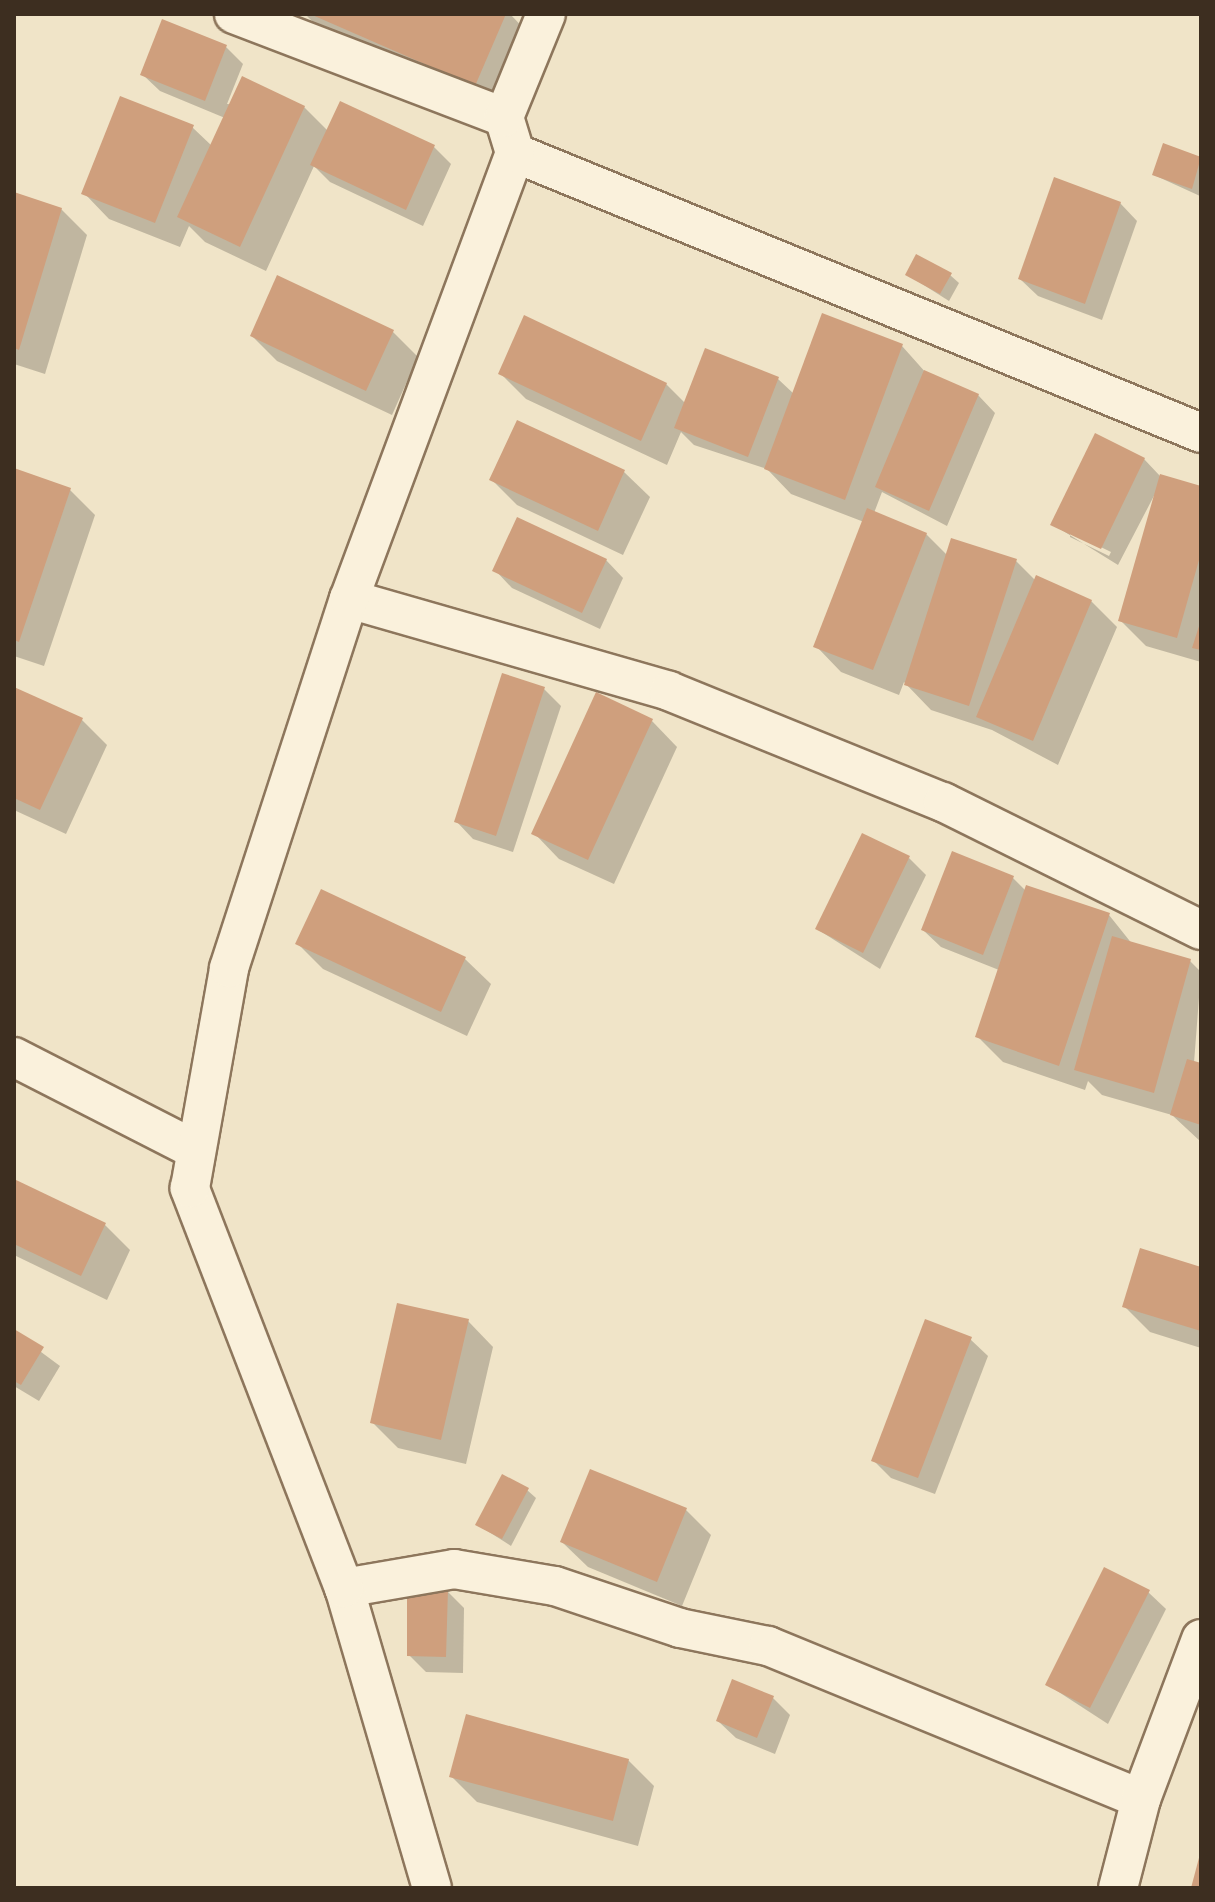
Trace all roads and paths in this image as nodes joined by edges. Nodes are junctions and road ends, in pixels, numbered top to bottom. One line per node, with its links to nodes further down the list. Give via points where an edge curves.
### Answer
1 (234, 14): 3 (street)
2 (546, 14): 3 (street)
3 (504, 117): 4 (street)
4 (515, 153): 5 (street); 6 (street)
5 (1201, 433)
6 (349, 599): 7 (street, via 669,691 943,802); 9 (street, via 229,968)
7 (1201, 930)
8 (14, 1057): 9 (street)
9 (196, 1150): 10 (street, via 190,1188)
10 (344, 1588): 12 (street, via 454,1569 555,1586 680,1628 768,1646); 13 (street)
11 (1201, 1639): 12 (street)
12 (1141, 1799): 14 (street)
13 (432, 1888)
14 (1118, 1888)

